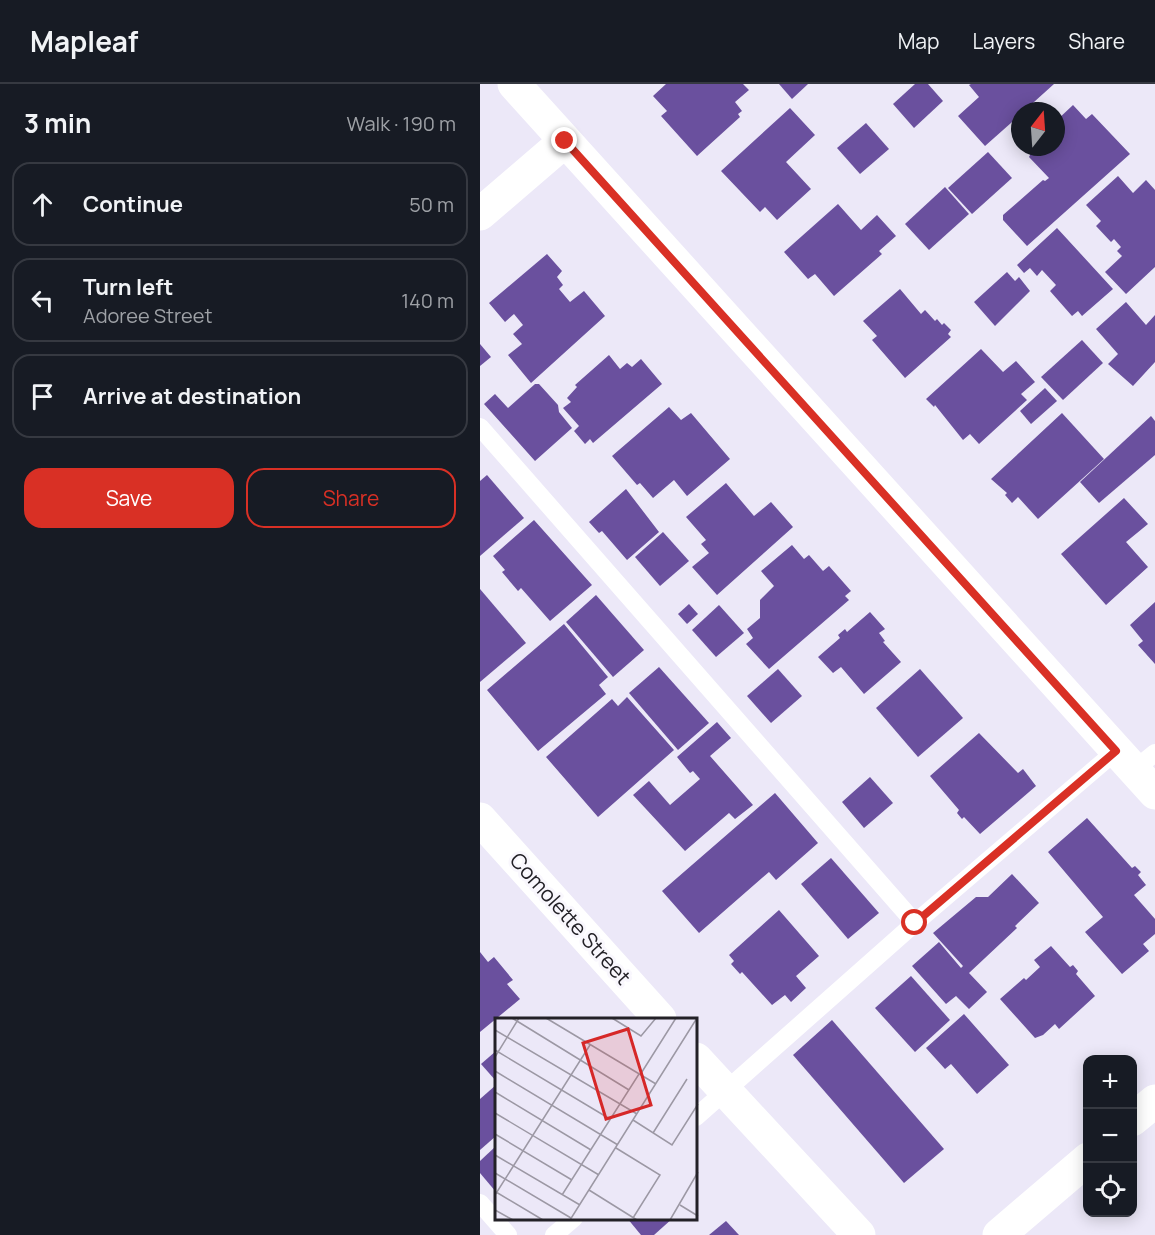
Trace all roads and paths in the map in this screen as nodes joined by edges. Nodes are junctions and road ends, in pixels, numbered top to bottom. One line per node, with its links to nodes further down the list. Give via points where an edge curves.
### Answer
1 (514, 84): 2 (street)
2 (565, 141): 3 (street); 5 (street)
3 (480, 214)
4 (480, 427): 7 (lane)
5 (1140, 767): 7 (lane)
6 (480, 819): 8 (street, Comolette Street)
7 (915, 923): 10 (lane)
8 (659, 1018)
9 (698, 1061): 10 (street)
10 (725, 1092): 12 (lane); 19 (street)
11 (1155, 1101): 13 (street)
12 (698, 1115)
13 (1137, 1116)
14 (1083, 1163): 20 (street)
15 (480, 1203): 17 (lane)
16 (572, 1220): 18 (lane)
17 (508, 1235)
18 (554, 1235)
19 (859, 1235)
20 (999, 1235)

